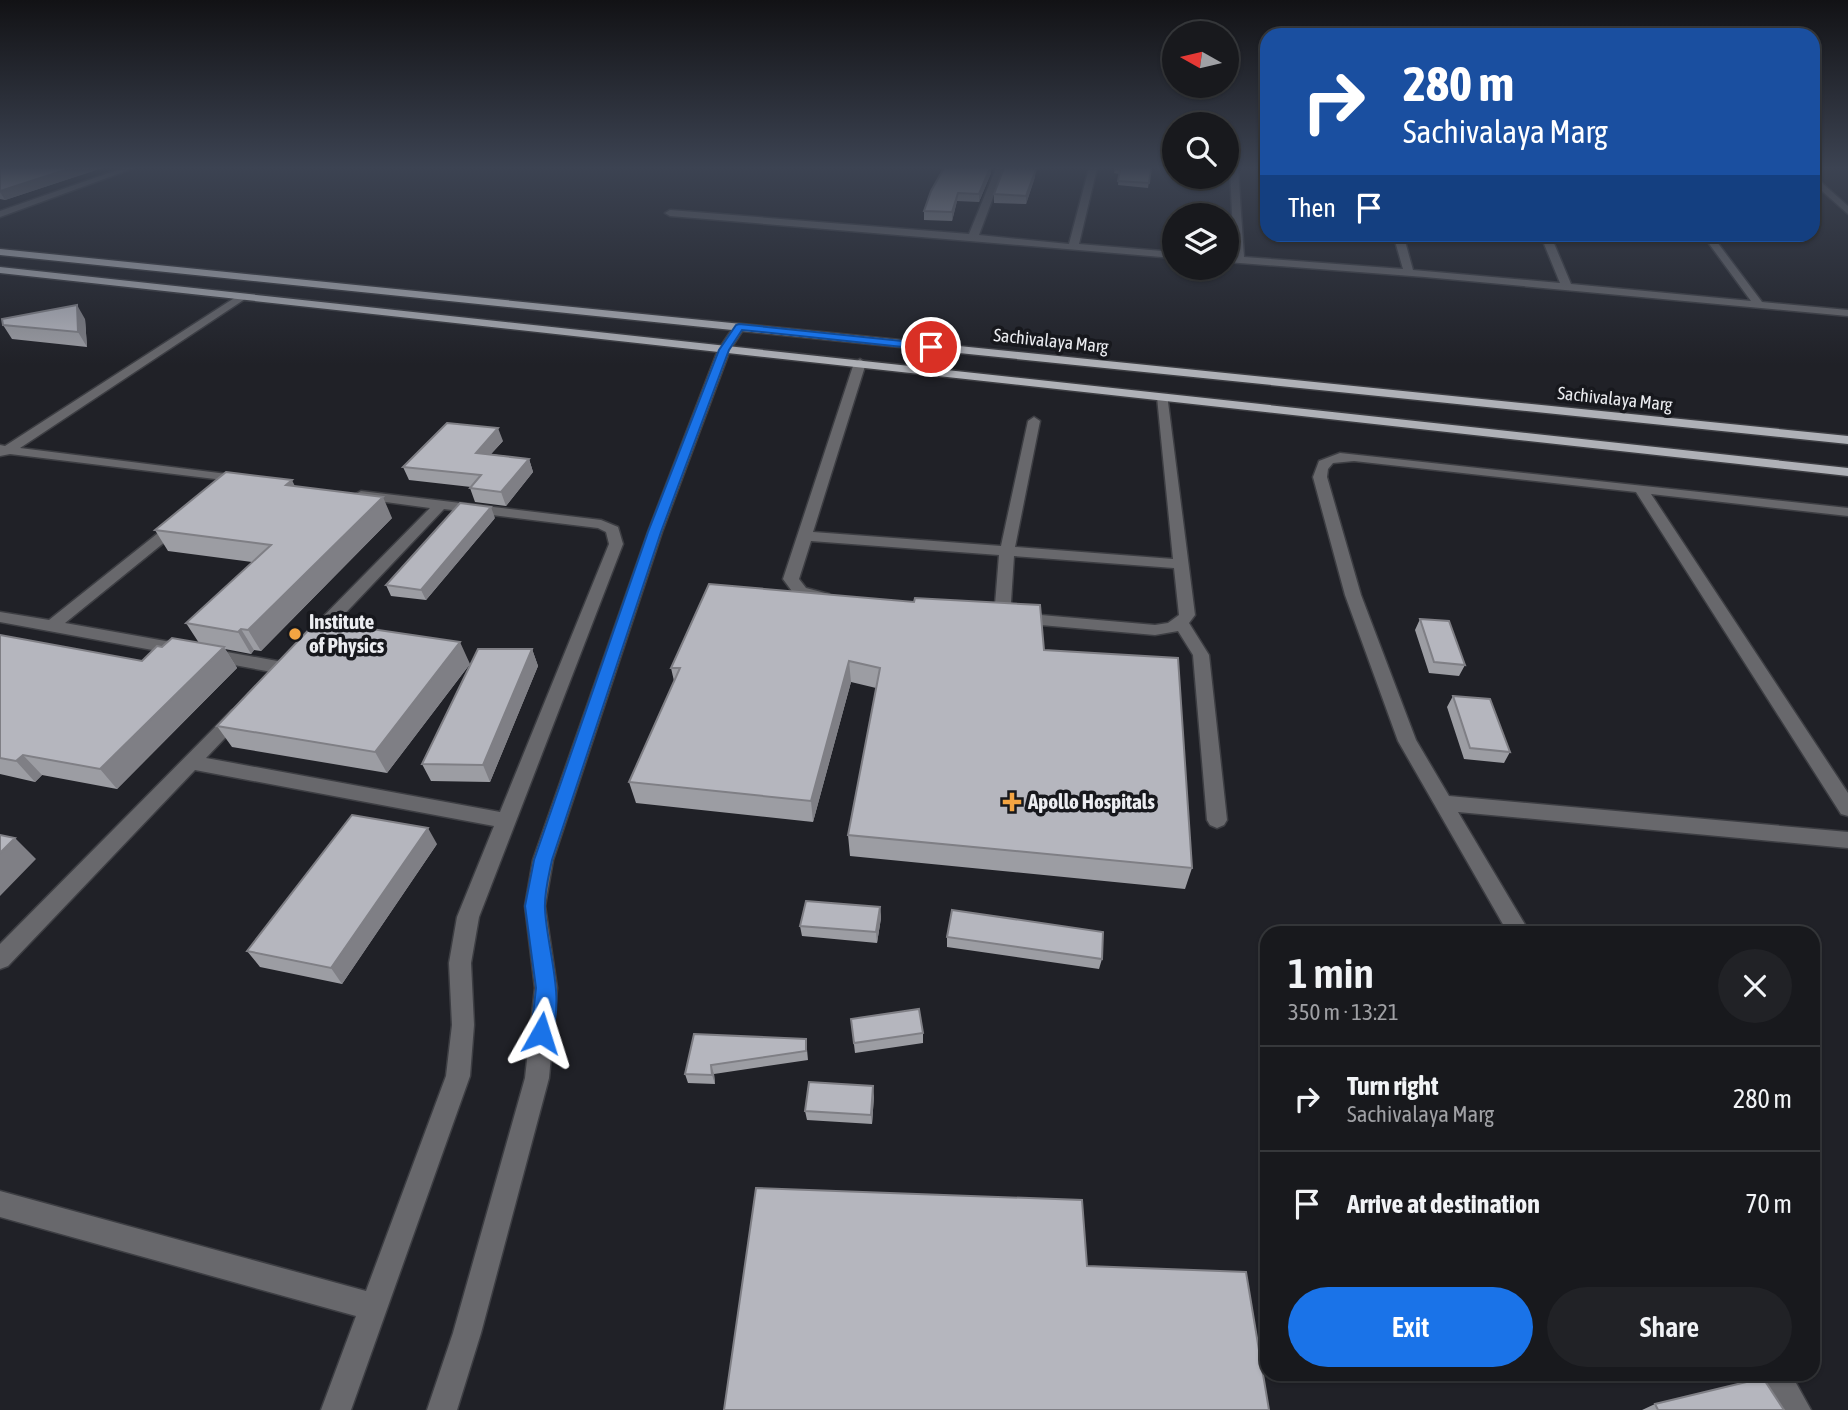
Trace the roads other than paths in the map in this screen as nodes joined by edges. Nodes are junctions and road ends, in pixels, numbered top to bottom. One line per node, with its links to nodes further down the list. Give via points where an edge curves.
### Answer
1 (933, 234): 4 (street)
2 (974, 234): 4 (street)
3 (1076, 234): 8 (street)
4 (973, 237): 8 (street)
5 (1400, 242): 13 (street)
6 (1548, 242): 14 (street)
7 (1712, 242): 16 (street)
8 (1073, 247): 10 (street)
9 (0, 252): 18 (main road, Sachivalaya Marg)
10 (1162, 254)
11 (1239, 260): 13 (street)
12 (0, 270): 15 (main road)
13 (1409, 272): 14 (street)
14 (1567, 287): 16 (street)
15 (243, 297): 19 (main road); 24 (street)
16 (1760, 306): 17 (street)
17 (1848, 313)
18 (739, 327): 19 (street); 23 (main road, Sachivalaya Marg)
19 (724, 350): 20 (main road); 56 (street, via 655,532 543,860 535,906 546,988 537,1078)
20 (860, 363): 21 (main road); 34 (street)
21 (1163, 397): 25 (main road); 36 (street)
22 (1034, 421): 35 (street)
23 (1848, 440)
24 (2, 451): 26 (street)
25 (1848, 472)
26 (235, 479): 27 (street); 30 (street)
27 (262, 482)
28 (1641, 489): 32 (street); 45 (street, via 1361,457 1332,457 1320,468 1353,595 1407,741); 46 (street)
29 (344, 493): 31 (street)
30 (213, 496)
31 (440, 505): 41 (street); 48 (street, via 601,524 613,530 616,544)
32 (1848, 512)
33 (192, 514): 40 (street)
34 (804, 536): 35 (street); 37 (street, via 791,579 800,591 814,597)
35 (1007, 551): 36 (street); 39 (street, via 995,616 1155,629)
36 (1179, 564): 39 (street, via 1187,615)
37 (841, 600)
38 (0, 617): 40 (street)
39 (1181, 624): 47 (street, via 1201,655)
40 (52, 626): 41 (street)
41 (292, 658): 42 (street)
42 (264, 687)
43 (246, 705): 44 (street)
44 (191, 762): 48 (street); 51 (street)
45 (1445, 803): 49 (street); 50 (street)
46 (1848, 808)
47 (1217, 820)
48 (508, 821): 53 (street, via 468,917 460,963 463,1025 458,1076)
49 (1845, 844)
50 (1515, 926)
51 (0, 959)
52 (0, 1204): 53 (street)
53 (374, 1307): 55 (street)
54 (1779, 1381): 57 (street)
55 (336, 1410)
56 (442, 1410)
57 (1797, 1410)

